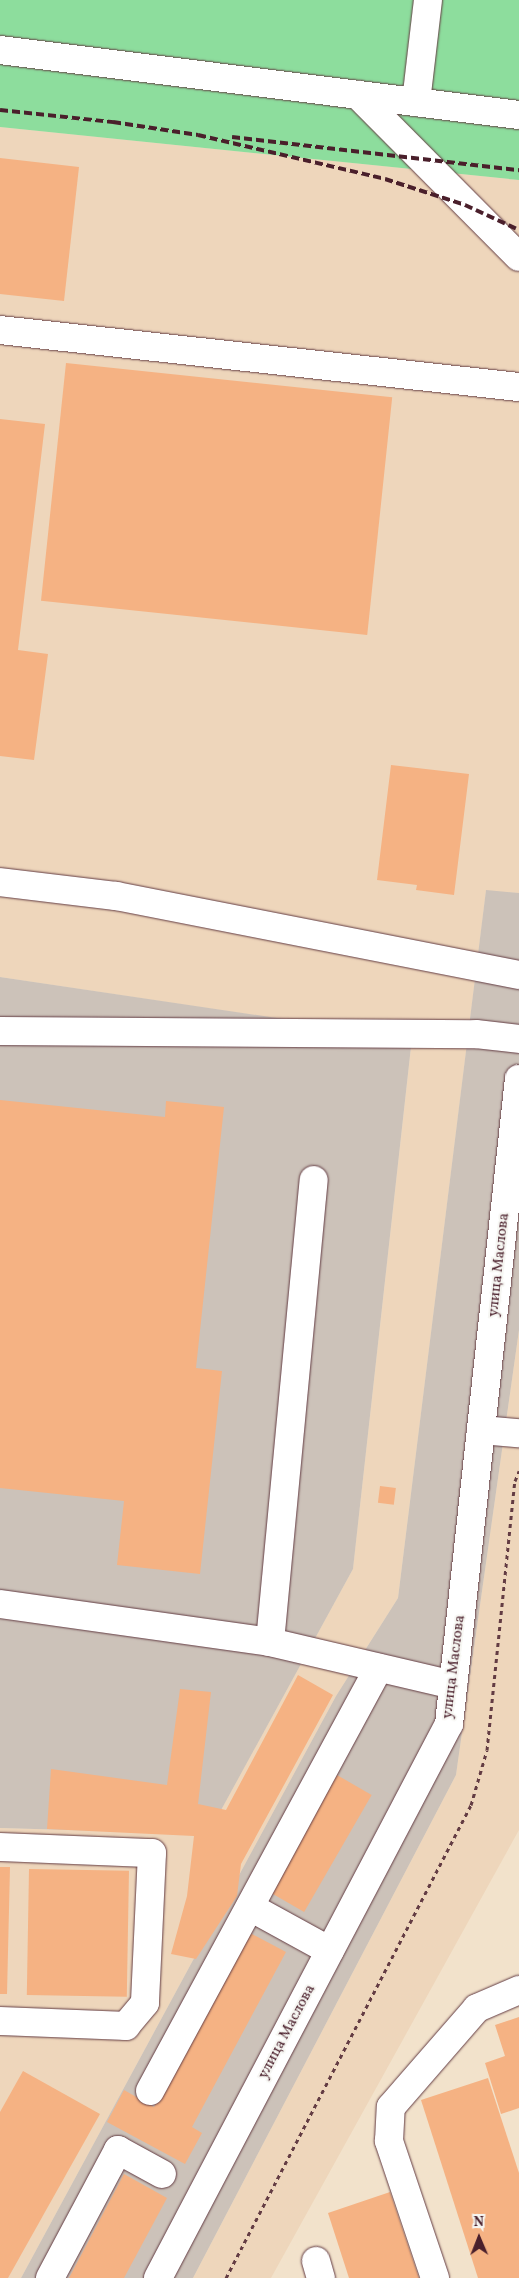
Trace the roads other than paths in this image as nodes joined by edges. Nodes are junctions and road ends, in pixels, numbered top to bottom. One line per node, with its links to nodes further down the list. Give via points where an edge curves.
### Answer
1 (428, 0): 4 (lane)
2 (0, 50): 3 (lane)
3 (358, 95): 4 (lane); 6 (lane)
4 (416, 102): 5 (lane)
5 (519, 115)
6 (519, 257)
7 (0, 330): 8 (lane)
8 (519, 388)
9 (0, 882): 10 (lane, via 116,896)
10 (519, 975)
11 (0, 1031): 12 (lane, via 476,1034)
12 (519, 1039)
13 (519, 1079): 15 (lane, улица Маслова)
14 (314, 1180): 18 (lane)
15 (481, 1430): 16 (lane); 20 (lane, улица Маслова)
16 (519, 1433)
17 (0, 1604): 18 (lane)
18 (270, 1642): 19 (lane)
19 (379, 1668): 20 (lane); 22 (lane)
20 (453, 1685): 23 (lane, улица Маслова, via 449,1724)
21 (0, 1847): 25 (lane, via 152,1853 145,2003 126,2026)
22 (250, 1906): 23 (lane); 26 (lane)
23 (330, 1950): 29 (lane, улица Маслова)
24 (519, 1990): 30 (lane, via 477,2008 391,2107 389,2140)
25 (0, 2021)
26 (150, 2091)
27 (162, 2174): 28 (lane, via 118,2150)
28 (50, 2278)
29 (158, 2278)
30 (435, 2278)

